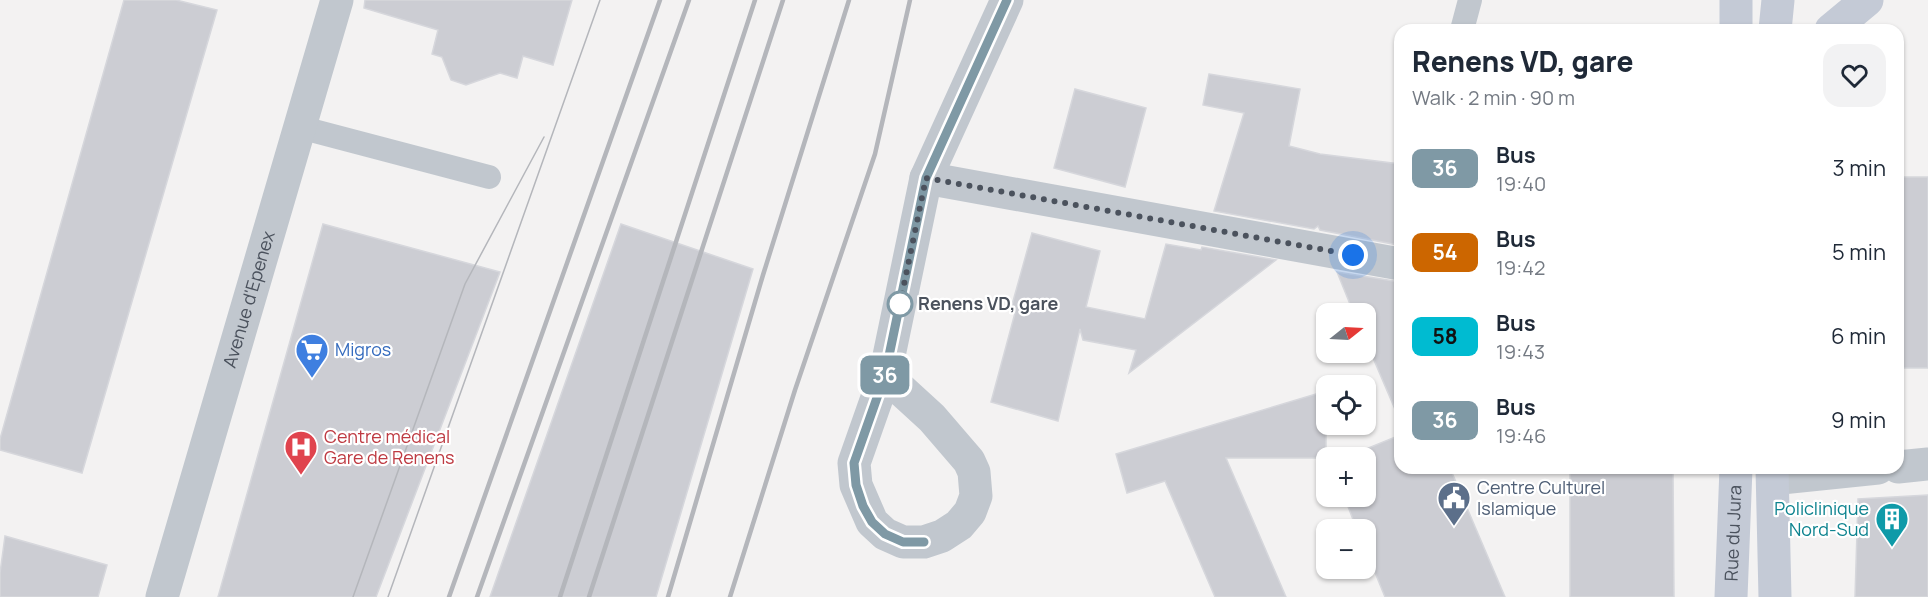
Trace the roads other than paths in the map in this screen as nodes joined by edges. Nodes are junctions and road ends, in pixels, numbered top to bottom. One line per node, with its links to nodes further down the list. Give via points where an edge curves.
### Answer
1 (337, 0): 11 (street, Avenue d'Epenex)
2 (1007, 0): 13 (street)
3 (1470, 0): 7 (lane)
4 (1736, 0): 8 (main road)
5 (1778, 0): 9 (main road)
6 (1867, 0): 10 (main road)
7 (1464, 24)
8 (1736, 24)
9 (1775, 24)
10 (1838, 24)
11 (299, 127): 12 (lane); 20 (street, Avenue d'Epenex)
12 (489, 177)
13 (926, 178): 14 (street); 15 (street)
14 (1394, 263)
15 (885, 375): 15 (street, via 854,463 856,485 872,522 885,534 903,542 924,542 951,531 970,512 976,496 974,472 932,418)
16 (1928, 464): 17 (street)
17 (1904, 466)
18 (1736, 474): 21 (main road, Rue du Jura)
19 (1773, 474): 22 (main road)
20 (162, 597)
21 (1731, 597)
22 (1775, 597)

